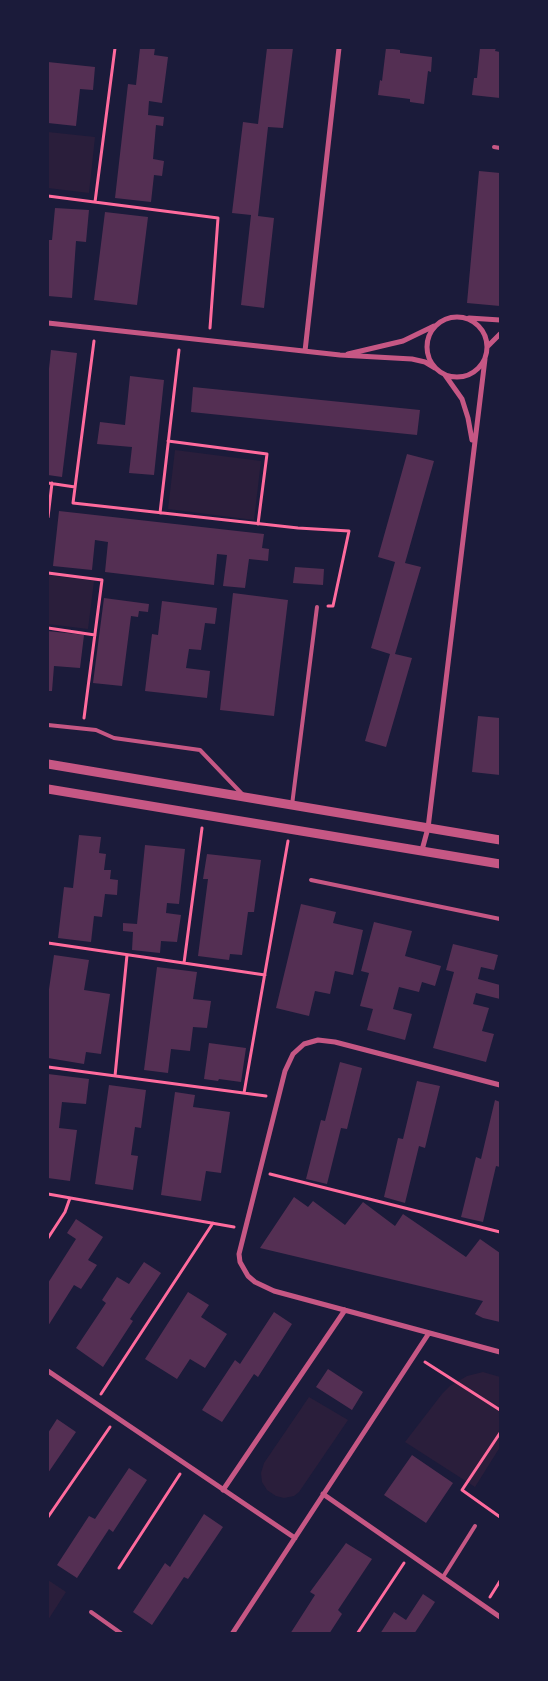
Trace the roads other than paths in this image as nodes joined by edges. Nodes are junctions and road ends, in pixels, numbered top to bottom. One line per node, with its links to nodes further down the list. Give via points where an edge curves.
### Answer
1 (339, 48): 10 (street)
2 (494, 147): 3 (lane)
3 (500, 148)
4 (463, 318): 5 (street); 7 (street, via 452,317); 9 (street, via 479,326)
5 (500, 320)
6 (48, 323): 10 (street)
7 (438, 323): 11 (street, via 403,341); 13 (street, via 429,335 427,347)
8 (500, 334): 9 (street)
9 (487, 348): 12 (street)
10 (305, 351): 11 (street)
11 (340, 356): 13 (street, via 412,359)
12 (485, 359): 14 (street, via 468,375); 15 (street)
13 (435, 368): 14 (street)
14 (445, 375): 15 (street, via 465,408)
15 (473, 448): 22 (street)
16 (317, 607): 21 (lane)
17 (48, 725): 20 (lane, via 96,730 114,738 200,750)
18 (48, 764): 20 (street)
19 (48, 789): 24 (street)
20 (246, 797): 21 (street)
21 (292, 805): 22 (street)
22 (428, 828): 23 (street); 24 (street)
23 (500, 840)
24 (422, 850): 25 (street)
25 (500, 864)
26 (311, 880): 27 (lane)
27 (500, 919)
28 (500, 1085): 29 (street, via 334,1042 318,1040 298,1048 289,1062 279,1097 240,1245 240,1262 255,1282 274,1291)
29 (345, 1310): 30 (street); 33 (street)
30 (429, 1333): 31 (street); 34 (street)
31 (500, 1352)
32 (48, 1371): 33 (street)
33 (224, 1490): 36 (street)
34 (323, 1494): 36 (street); 37 (street)
35 (475, 1526): 37 (lane)
36 (295, 1538): 41 (street)
37 (443, 1577): 39 (street)
38 (91, 1612): 40 (lane)
39 (500, 1617)
40 (122, 1634)
41 (232, 1634)

